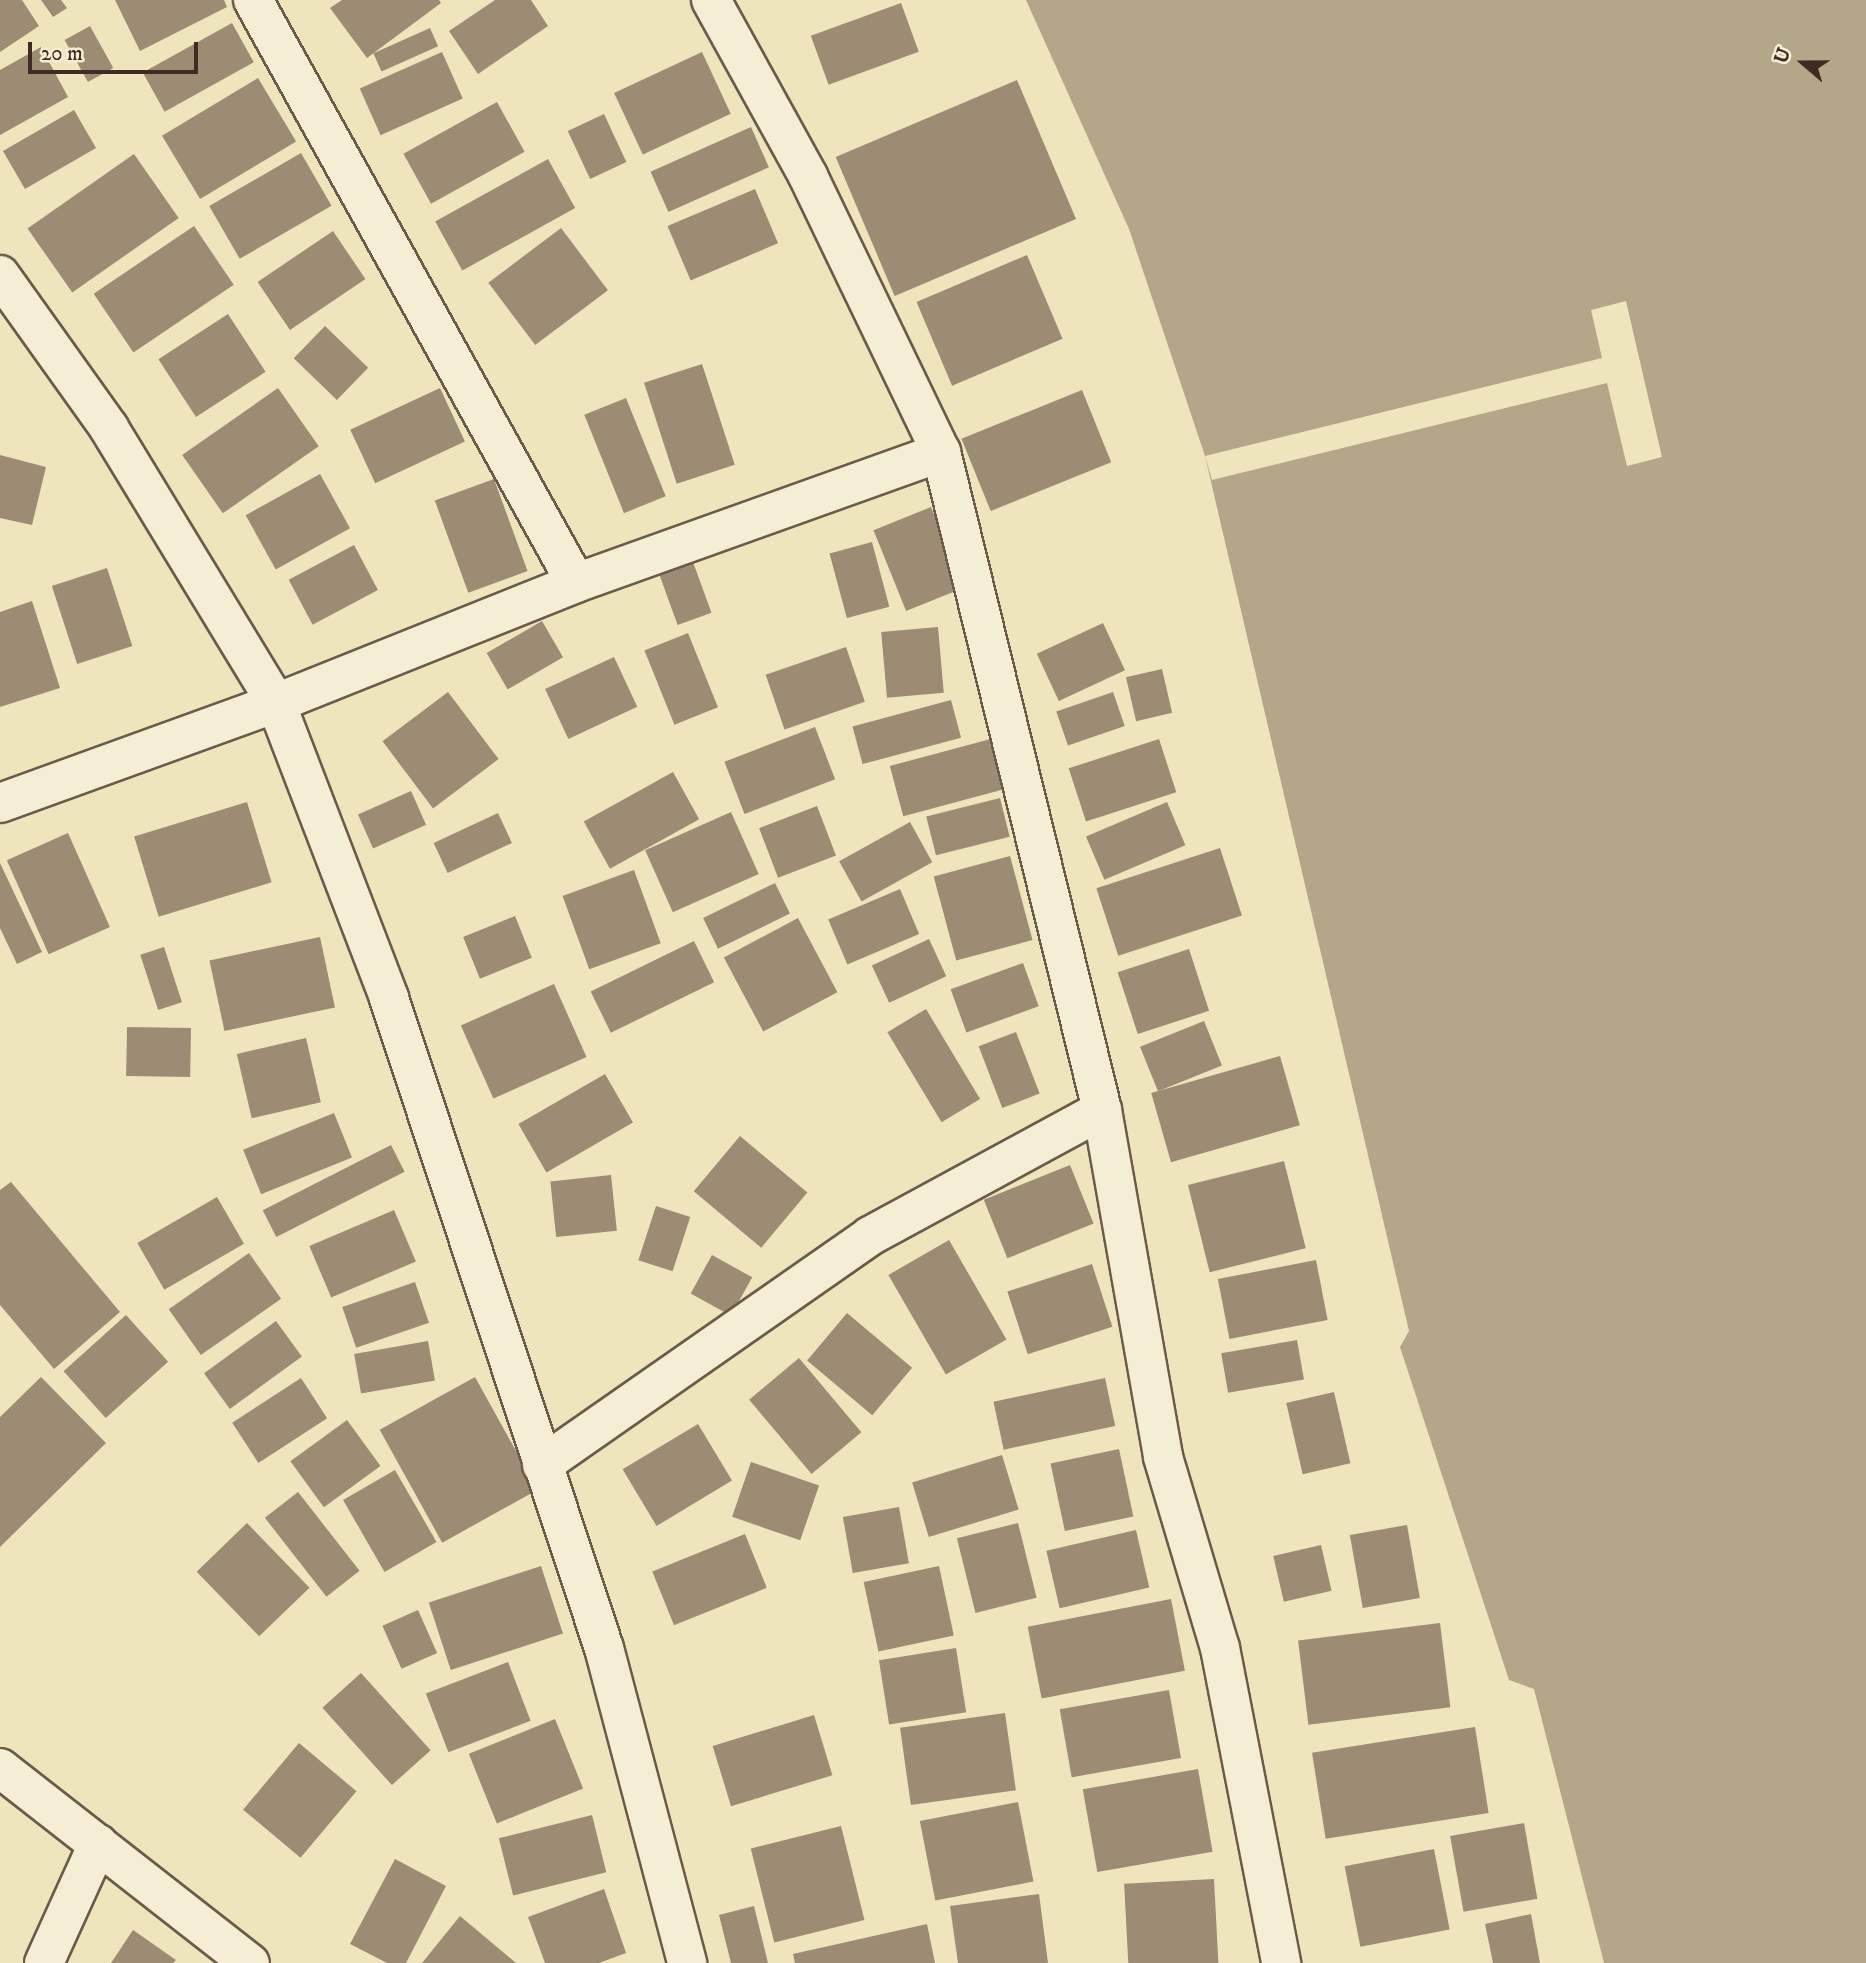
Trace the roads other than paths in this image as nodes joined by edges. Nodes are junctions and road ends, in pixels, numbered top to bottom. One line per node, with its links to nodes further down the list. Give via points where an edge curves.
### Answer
1 (253, 0): 5 (street)
2 (711, 0): 4 (street, via 808,176)
3 (0, 275): 6 (street, via 109,428)
4 (941, 452): 5 (street); 8 (street)
5 (576, 583): 6 (street)
6 (276, 703): 7 (street); 9 (street, via 389,998)
7 (0, 803)
8 (1102, 1110): 9 (street, via 870,1236); 15 (street, via 1163,1457 1220,1648)
9 (542, 1465): 14 (street, via 604,1648)
10 (0, 1768): 11 (street)
11 (98, 1844): 12 (street); 13 (street)
12 (44, 1963)
13 (250, 1963)
14 (687, 1963)
15 (1281, 1963)

